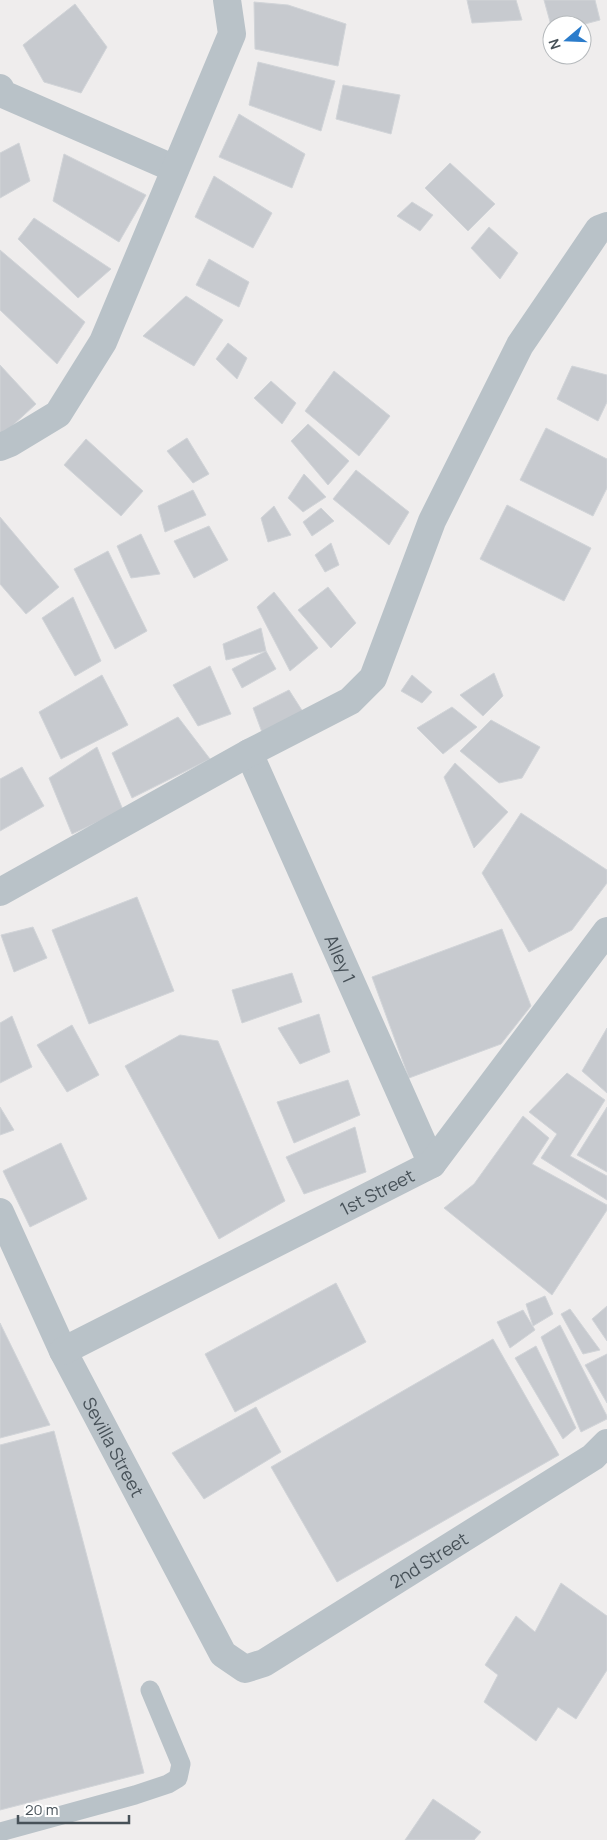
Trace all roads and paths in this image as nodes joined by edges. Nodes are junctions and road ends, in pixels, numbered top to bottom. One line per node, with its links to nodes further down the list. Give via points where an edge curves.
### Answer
1 (227, 0): 3 (street, via 232,34)
2 (0, 88): 3 (street, via 3,94)
3 (175, 168): 5 (street, via 103,342 58,414)
4 (607, 226): 6 (street, via 599,229 520,344 432,521 374,678 350,701)
5 (0, 447)
6 (249, 753): 7 (street); 9 (street, Alley 1)
7 (0, 892)
8 (607, 931): 9 (street, 1st Street)
9 (432, 1164): 11 (street, 1st Street)
10 (0, 1212): 11 (street, Sevilla Street)
11 (63, 1351): 13 (street, Sevilla Street, via 223,1654)
12 (602, 1456): 13 (street, 2nd Street, via 264,1663)
13 (245, 1669)
14 (150, 1690): 15 (lane, via 181,1764 178,1778 135,1795)
15 (0, 1832)

